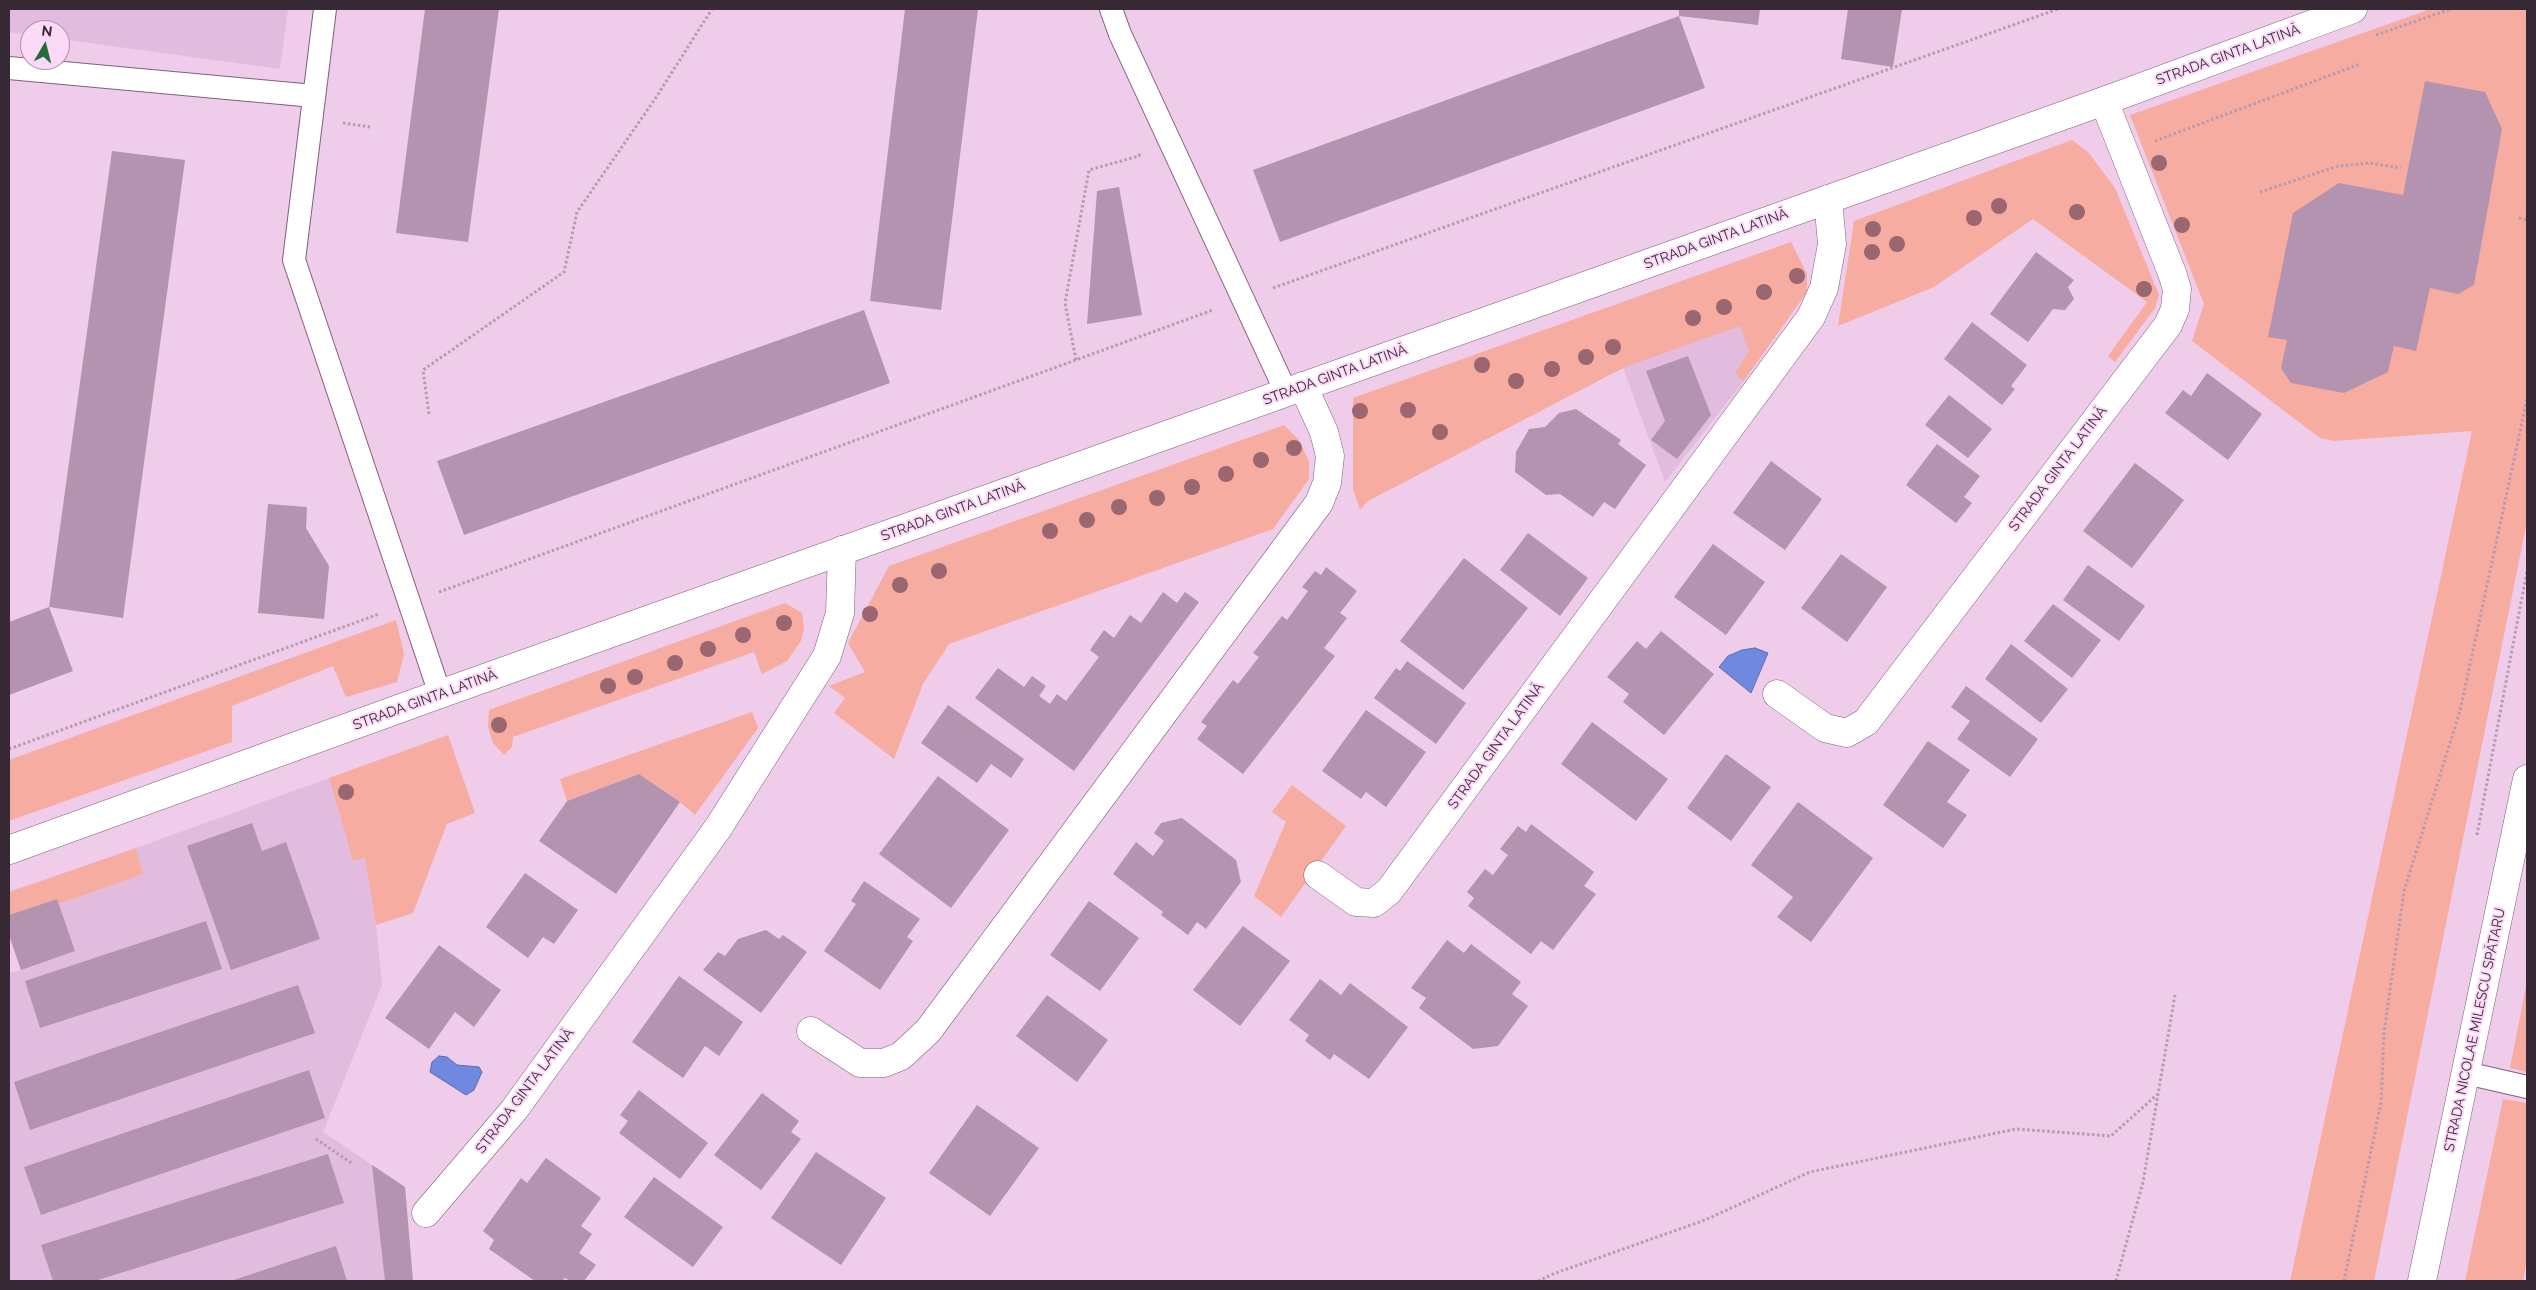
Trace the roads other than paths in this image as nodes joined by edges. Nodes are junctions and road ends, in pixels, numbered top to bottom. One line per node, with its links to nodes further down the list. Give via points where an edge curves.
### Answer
1 (325, 9): 5 (lane)
2 (1111, 9): 8 (lane, via 1243,299)
3 (2353, 9): 6 (street, STRADA GINTA LATINĂ)
4 (9, 68): 5 (lane)
5 (314, 96): 10 (lane, via 294,260)
6 (2104, 101): 7 (street, STRADA GINTA LATINĂ); 11 (street, STRADA GINTA LATINĂ, via 2177,289 2175,309 2168,325 1866,722 1847,733 1825,728)
7 (1828, 199): 8 (street, STRADA GINTA LATINĂ); 14 (street, STRADA GINTA LATINĂ, via 1832,244 1824,288 1811,317 1389,891 1374,903 1356,902)
8 (1295, 389): 9 (street, STRADA GINTA LATINĂ); 15 (street, via 1324,432 1330,456 1327,483 1319,503 928,1031 901,1056 884,1063 860,1063)
9 (842, 550): 10 (street, STRADA GINTA LATINĂ); 18 (street, STRADA GINTA LATINĂ, via 840,613 827,656 712,836 514,1110)
10 (440, 694): 13 (street, STRADA GINTA LATINĂ)
11 (1777, 694)
12 (2526, 797): 16 (street, STRADA NICOLAE MILESCU SPĂTARU)
13 (9, 850)
14 (1318, 875)
15 (811, 1031)
16 (2466, 1073): 17 (lane); 19 (street, STRADA NICOLAE MILESCU SPĂTARU)
17 (2527, 1087)
18 (426, 1213)
19 (2422, 1281)

